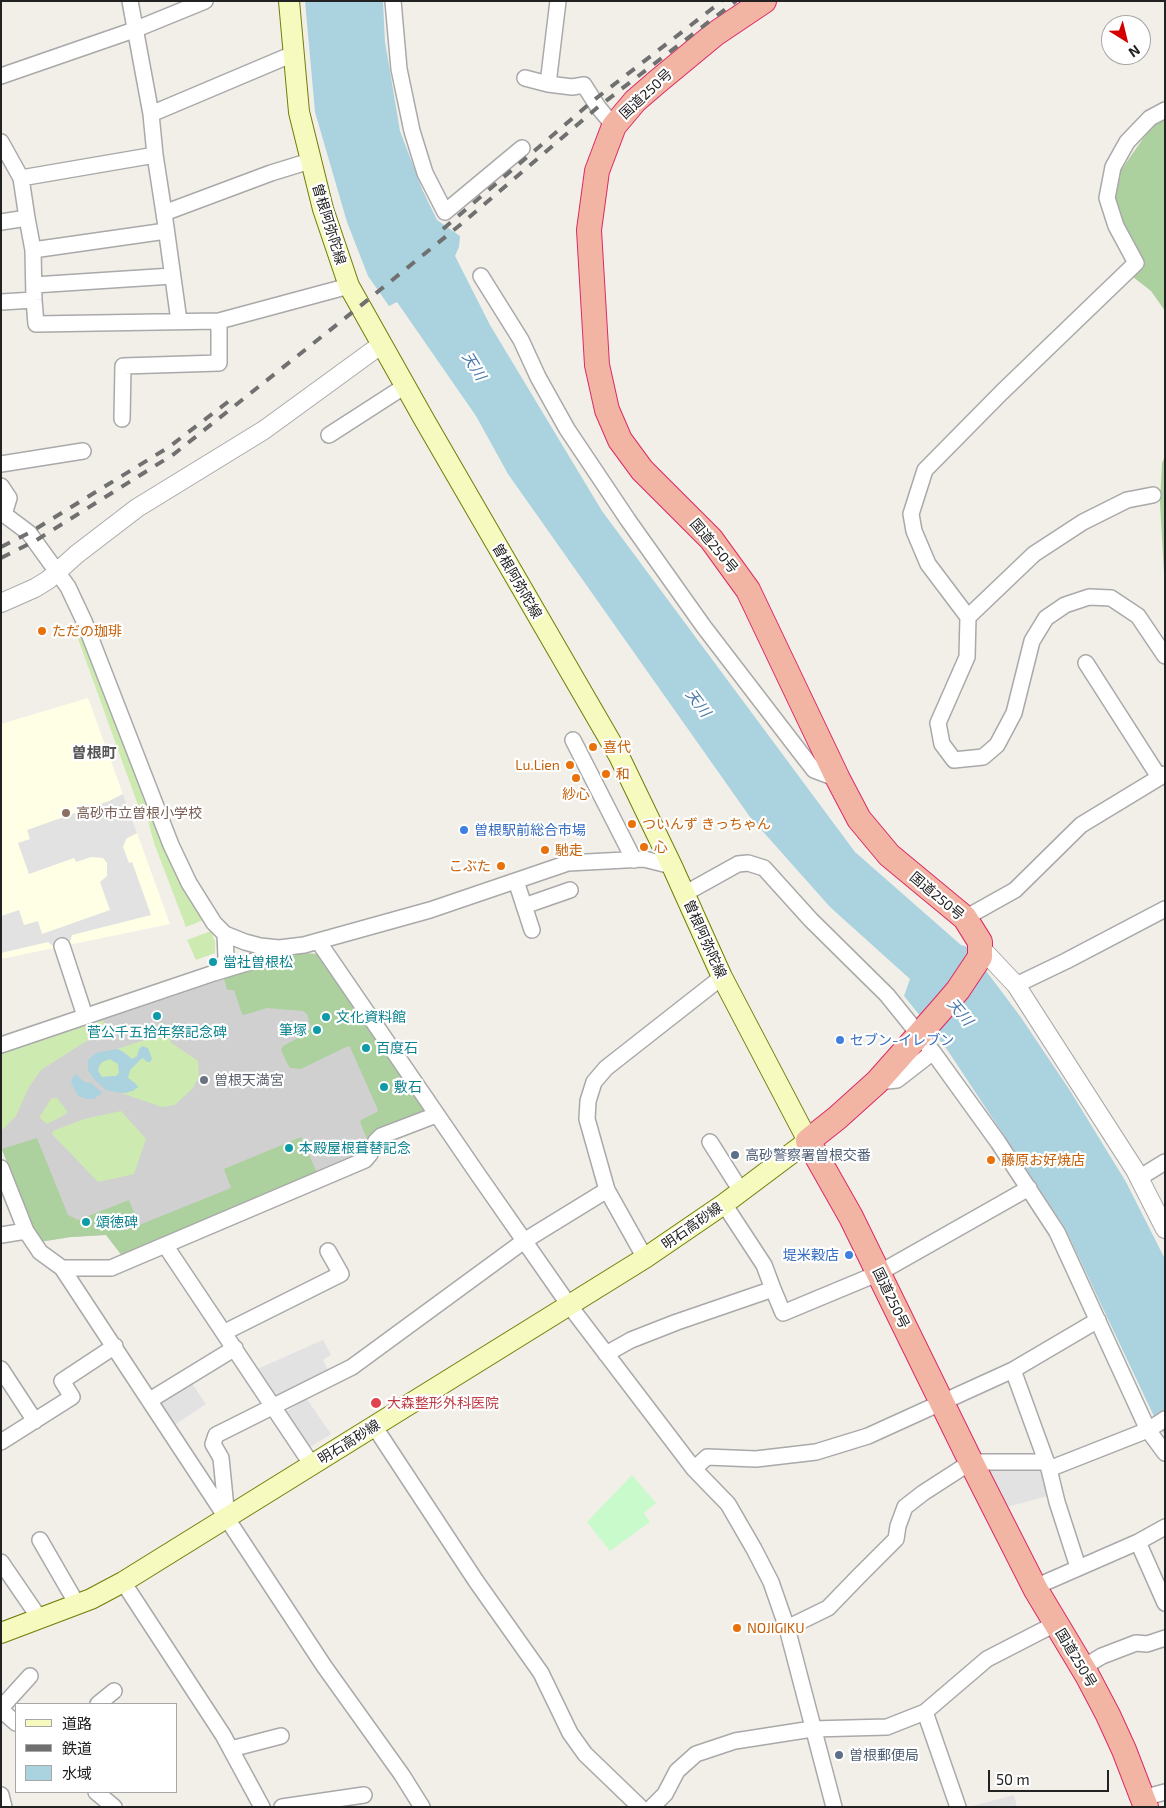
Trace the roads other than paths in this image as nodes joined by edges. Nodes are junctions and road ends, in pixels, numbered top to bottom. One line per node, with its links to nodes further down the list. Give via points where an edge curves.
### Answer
1 (130, 1): 7 (street)
2 (205, 1): 7 (street)
3 (289, 1): 8 (main road, 曽根阿弥陀線)
4 (393, 1): 16 (street, via 399,69 412,131 425,172 445,212)
5 (558, 1): 11 (street)
6 (764, 1): 14 (highway, 国道250号, via 716,34 657,82)
7 (134, 30): 9 (street); 13 (street)
8 (293, 54): 13 (street); 18 (main road, 曽根阿弥陀線, via 299,112)
9 (1, 76)
10 (525, 78): 11 (street)
11 (548, 84): 14 (street, via 584,85)
12 (1165, 110): 43 (street, via 1150,118 1127,142 1113,167 1107,198 1116,226 1136,263 925,470 911,514 914,531 928,564)
13 (151, 114): 17 (street)
14 (614, 126): 48 (highway, 国道250号, via 596,171 590,230 597,365 607,410 620,440 642,470 711,539 748,590)
15 (2, 146): 19 (street)
16 (522, 148)
17 (155, 154): 19 (street); 20 (street)
18 (310, 161): 20 (street); 27 (main road, 曽根阿弥陀線)
19 (21, 178): 21 (street)
20 (164, 213): 23 (street)
21 (27, 218): 22 (street); 24 (street)
22 (1, 222)
23 (166, 230): 24 (street); 25 (street)
24 (33, 250): 28 (street)
25 (172, 276): 28 (street); 30 (street)
26 (481, 276): 48 (street, via 521,340 567,429 704,628 814,770)
27 (349, 286): 31 (street); 32 (main road, 曽根阿弥陀線)
28 (34, 292): 29 (street); 30 (street, via 36,324)
29 (1, 302)
30 (179, 321): 31 (street)
31 (219, 321): 34 (street, via 219,363 123,366)
32 (382, 344): 33 (main road, 曽根阿弥陀線); 41 (street, via 264,430 136,508)
33 (405, 386): 35 (street); 50 (main road, 曽根阿弥陀線, via 619,756)
34 (122, 419)
35 (329, 435)
36 (83, 451): 37 (street)
37 (1, 464)
38 (1, 486): 40 (street, via 9,498)
39 (1153, 495): 43 (street, via 1128,500 1084,522 1034,554)
40 (3, 513): 41 (street, via 28,533)
41 (57, 572): 42 (street, via 35,588); 58 (street, via 84,621 171,845 209,915)
42 (1, 603)
43 (968, 617): 44 (street, via 967,657 938,724 942,744 954,760 983,757 997,745 1014,713 1032,641 1046,618 1066,605 1089,597 1111,598 1138,616)
44 (1165, 656)
45 (1086, 663): 47 (street)
46 (573, 740): 49 (street)
47 (1162, 776): 56 (street, via 1081,825 1014,890)
48 (838, 779): 56 (highway, 国道250号, via 859,819 889,854)
49 (634, 860): 50 (street, via 644,859); 51 (street, via 568,863)
50 (672, 866): 53 (main road, 曽根阿弥陀線)
51 (516, 881): 54 (street); 59 (street, via 430,910)
52 (570, 890): 54 (street)
53 (684, 894): 63 (main road, 曽根阿弥陀線); 66 (street, via 738,864 748,863 764,868 811,920 887,994)
54 (524, 906): 57 (street)
55 (1165, 908): 64 (street)
56 (965, 918): 61 (highway, 国道250号, via 977,935)
57 (532, 930)
58 (225, 934): 59 (street, via 260,946 279,948); 62 (street, via 226,957 224,964)
59 (311, 943): 62 (street); 68 (street)
60 (62, 946): 65 (street)
61 (981, 953): 64 (street); 66 (highway)
62 (214, 973): 65 (street)
63 (722, 977): 69 (main road, 曽根阿弥陀線); 75 (street, via 606,1068 594,1082 587,1119)
64 (1016, 985): 73 (street)
65 (84, 1016): 67 (street)
66 (925, 1039): 69 (highway); 74 (street)
67 (1, 1045)
68 (436, 1115): 81 (street); 82 (street, via 381,1136 365,1160)
69 (808, 1141): 76 (main road, 明石高砂線); 86 (highway, 国道250号)
70 (710, 1142): 76 (street)
71 (1165, 1162): 73 (street)
72 (1, 1168): 79 (street)
73 (1139, 1178): 78 (street)
74 (1029, 1188): 86 (street); 89 (street, via 1058,1232)
75 (607, 1190): 81 (street); 84 (street)
76 (741, 1191): 77 (main road, 明石高砂線)
77 (724, 1204): 84 (main road, 明石高砂線); 87 (street, via 764,1265)
78 (1165, 1229)
79 (26, 1231): 80 (street); 85 (street, via 40,1252)
80 (1, 1235)
81 (524, 1242): 88 (street); 98 (street, via 352,1367)
82 (166, 1245): 85 (street, via 111,1268); 90 (street)
83 (328, 1251): 90 (street, via 341,1274)
84 (645, 1258): 88 (main road, 明石高砂線)
85 (62, 1268): 91 (street)
86 (879, 1273): 87 (street, via 782,1313); 97 (highway, 国道250号)
87 (773, 1289): 93 (street, via 677,1322)
88 (570, 1305): 93 (street); 101 (main road, 明石高砂線)
89 (1098, 1320): 95 (street); 102 (street)
90 (224, 1332): 92 (street)
91 (115, 1346): 96 (street); 100 (street, via 62,1381 72,1397)
92 (235, 1348): 96 (street); 98 (street)
93 (606, 1354): 108 (street)
94 (1, 1370): 100 (street)
95 (1013, 1370): 97 (street); 107 (street)
96 (150, 1400): 109 (street)
97 (942, 1402): 105 (highway, 国道250号); 108 (street, via 868,1436 816,1452 756,1459 706,1457)
98 (273, 1406): 106 (street); 109 (street, via 216,1435 213,1444 221,1458)
99 (1165, 1419): 102 (street)
100 (35, 1421): 103 (street)
101 (374, 1426): 106 (main road, 明石高砂線); 143 (street, via 476,1581 542,1673 570,1733 585,1754)
102 (1148, 1430): 104 (street); 107 (street)
103 (1, 1442)
104 (1165, 1454)
105 (971, 1462): 107 (street); 116 (highway, 国道250号); 121 (street, via 905,1507 896,1539 828,1608)
106 (312, 1465): 109 (main road, 明石高砂線)
107 (1048, 1465): 114 (street)
108 (694, 1469): 121 (street, via 728,1504 754,1548 772,1582)
109 (227, 1518): 115 (main road, 明石高砂線); 142 (street)
110 (1165, 1527): 112 (street)
111 (40, 1540): 118 (street)
112 (1138, 1542): 114 (street); 117 (street)
113 (1, 1562): 119 (street)
114 (1078, 1567): 116 (street)
115 (123, 1582): 118 (main road, 明石高砂線); 133 (street)
116 (1035, 1587): 120 (highway, 国道250号)
117 (1165, 1603)
118 (77, 1604): 119 (main road, 明石高砂線)
119 (40, 1619): 122 (main road, 明石高砂線)
120 (1055, 1624): 124 (highway, 国道250号); 129 (street, via 987,1659)
121 (787, 1628): 131 (street)
122 (1, 1633)
123 (1165, 1638): 124 (street, via 1147,1644 1136,1643)
124 (1082, 1668): 137 (highway, 国道250号)
125 (30, 1676): 128 (street)
126 (114, 1691): 127 (street)
127 (99, 1703)
128 (1, 1709): 130 (street)
129 (925, 1712): 131 (street, via 886,1727); 146 (street)
130 (15, 1722)
131 (812, 1730): 144 (street, via 735,1741 696,1754 677,1771 665,1794); 145 (street)
132 (281, 1736): 133 (street)
133 (231, 1749): 140 (street)
134 (97, 1793): 139 (street)
135 (1, 1795): 138 (street)
136 (364, 1795): 141 (street)
137 (1151, 1799)
138 (4, 1807)
139 (114, 1807)
140 (262, 1807)
141 (282, 1807)
142 (422, 1807)
143 (640, 1807)
144 (652, 1807)
145 (834, 1807)
146 (958, 1807)

